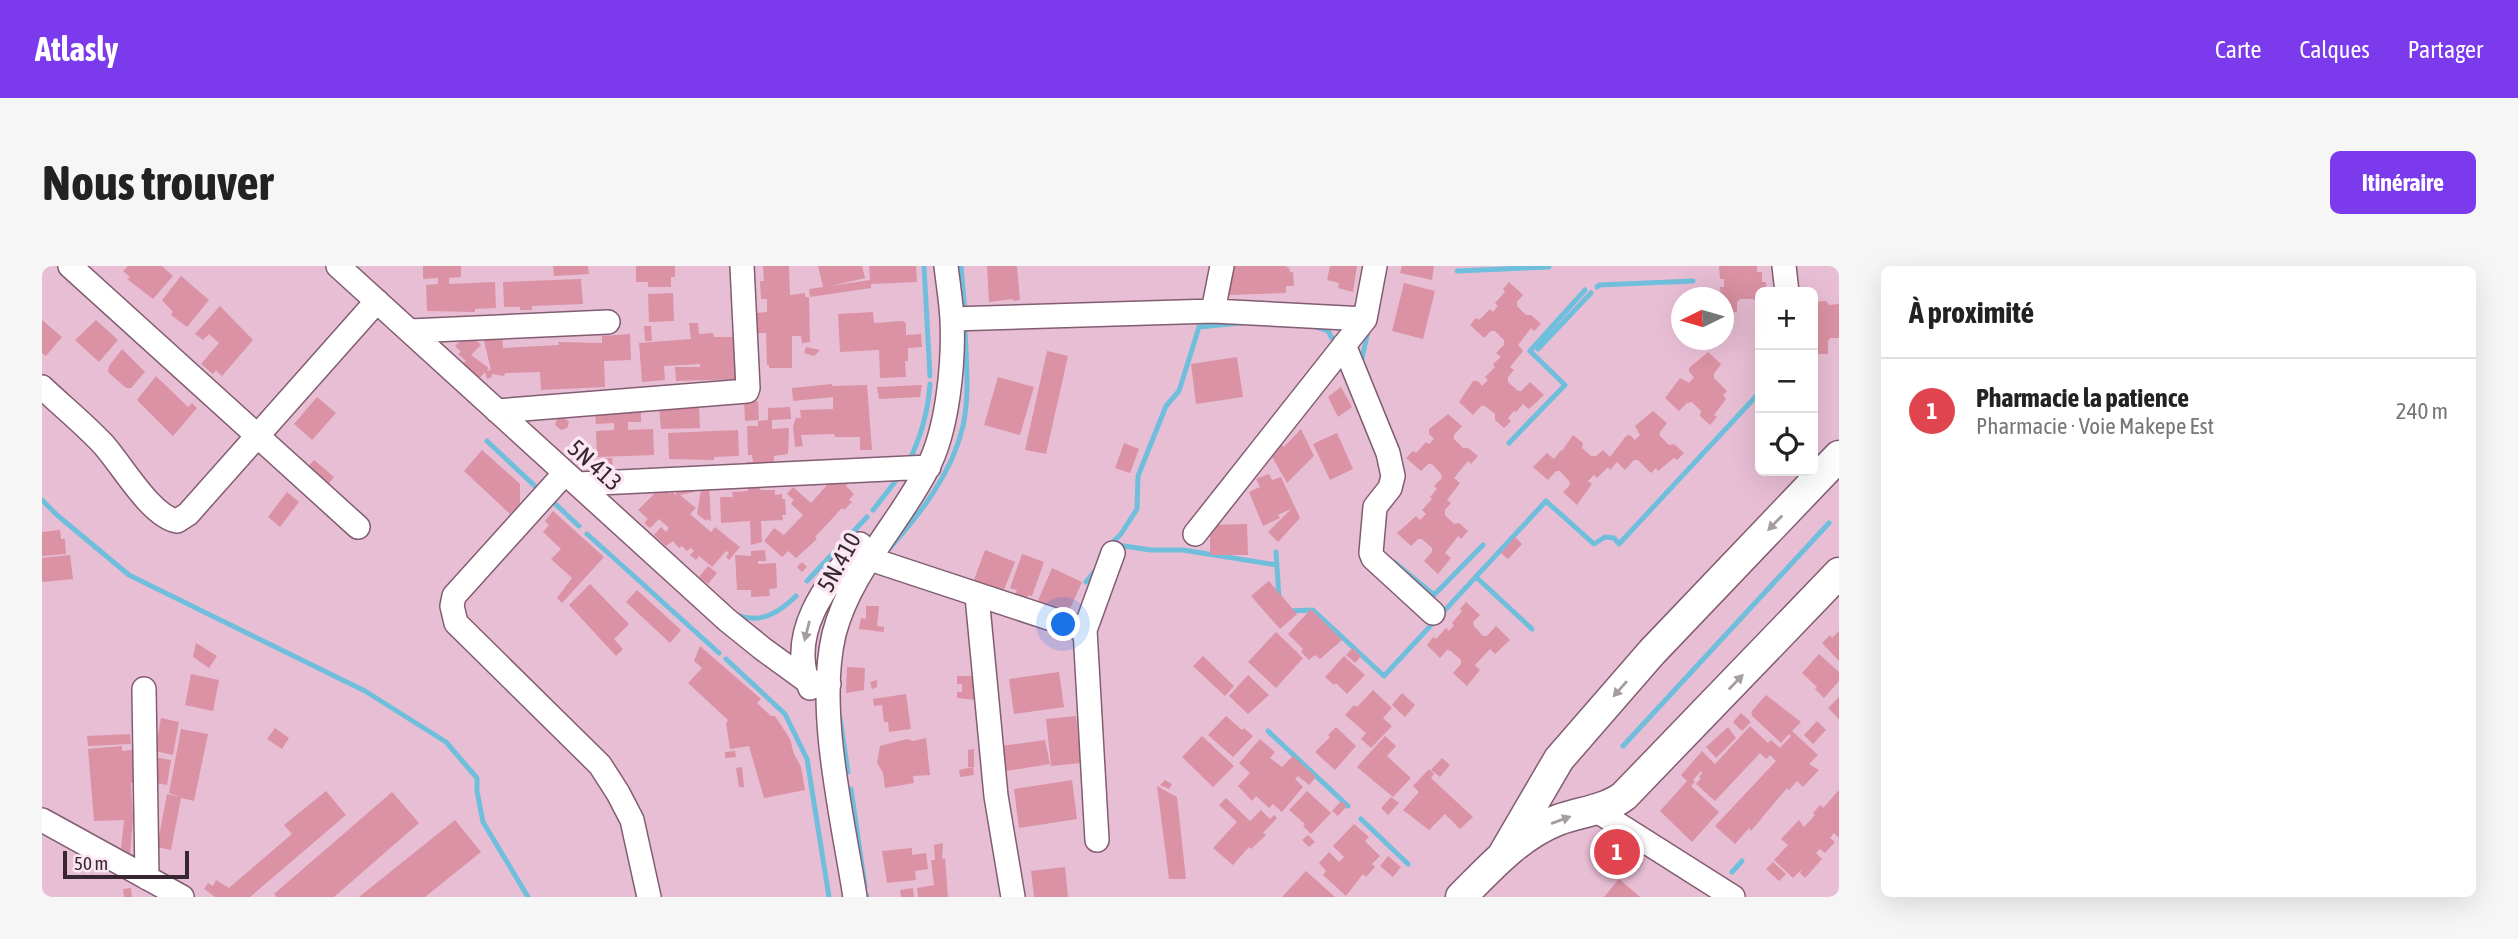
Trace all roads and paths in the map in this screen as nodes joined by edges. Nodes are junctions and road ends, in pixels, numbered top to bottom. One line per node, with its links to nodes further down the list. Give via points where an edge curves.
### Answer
1 (70, 266): 18 (street)
2 (338, 266): 9 (street, 5N 413)
3 (742, 266): 17 (street, via 747,391)
4 (946, 266): 11 (street, 5N.410)
5 (1222, 266): 10 (street)
6 (1375, 266): 12 (street)
7 (1784, 266): 8 (street)
8 (1786, 287)
9 (377, 301): 14 (street, 5N 413); 18 (street)
10 (1213, 311): 11 (street); 12 (street)
11 (952, 319): 20 (street, 5N.410, via 949,384 940,436)
12 (1365, 319): 15 (street)
13 (608, 321): 14 (street)
14 (410, 331): 17 (street, 5N 413)
15 (1344, 345): 24 (street); 29 (street, via 1393,476 1375,507 1371,553)
16 (42, 387): 18 (street, via 103,445 168,520 177,522 188,514)
17 (497, 411): 22 (street, 5N 413)
18 (257, 435): 23 (street)
19 (1839, 456): 21 (main road)
20 (925, 474): 22 (street); 26 (street, 5N.410)
21 (1804, 478): 36 (main road, one-way to 36, via 1559,759)
22 (572, 479): 31 (street, 5N 413, via 762,649); 39 (street, via 454,596 453,615 600,765 632,820)
23 (358, 527)
24 (1195, 534)
25 (1113, 553): 30 (street)
26 (861, 556): 28 (street); 31 (street, 5N.410)
27 (1839, 573): 33 (main road, one-way to 27, via 1625,796)
28 (977, 596): 30 (street); 41 (street, via 996,796)
29 (1433, 613)
30 (1085, 630): 35 (street)
31 (818, 682): 40 (street, 5N.410)
32 (144, 689): 37 (street)
33 (1594, 809): 36 (main road, one-way to 33, via 1537,830); 43 (street)
34 (42, 820): 37 (street)
35 (1097, 840)
36 (1503, 855): 42 (main road)
37 (147, 878): 38 (street)
38 (182, 897)
39 (649, 897)
40 (855, 897)
41 (1013, 897)
42 (1461, 897)
43 (1733, 897)

